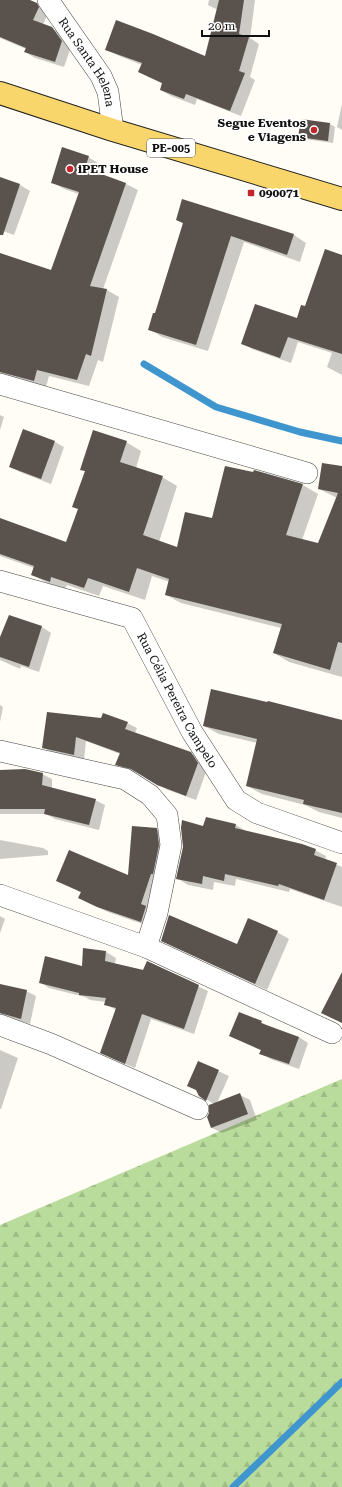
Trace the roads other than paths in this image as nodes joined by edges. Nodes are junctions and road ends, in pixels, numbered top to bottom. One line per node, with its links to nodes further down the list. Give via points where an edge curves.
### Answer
1 (48, 0): 3 (street, Rua Santa Helena, via 101,76 108,92)
2 (0, 93): 3 (main road, PE-005)
3 (113, 130): 4 (main road, PE-005)
4 (342, 200)
5 (0, 384): 6 (street)
6 (307, 473)
7 (0, 581): 9 (street, Rua Célia Pereira Campelo, via 132,618 192,732 236,800 257,813)
8 (0, 751): 11 (street, via 126,779 150,795 167,815 171,845 157,913)
9 (342, 843)
10 (0, 895): 11 (street)
11 (146, 947): 13 (street)
12 (0, 1025): 14 (street, via 51,1044)
13 (332, 1033)
14 (198, 1109)

